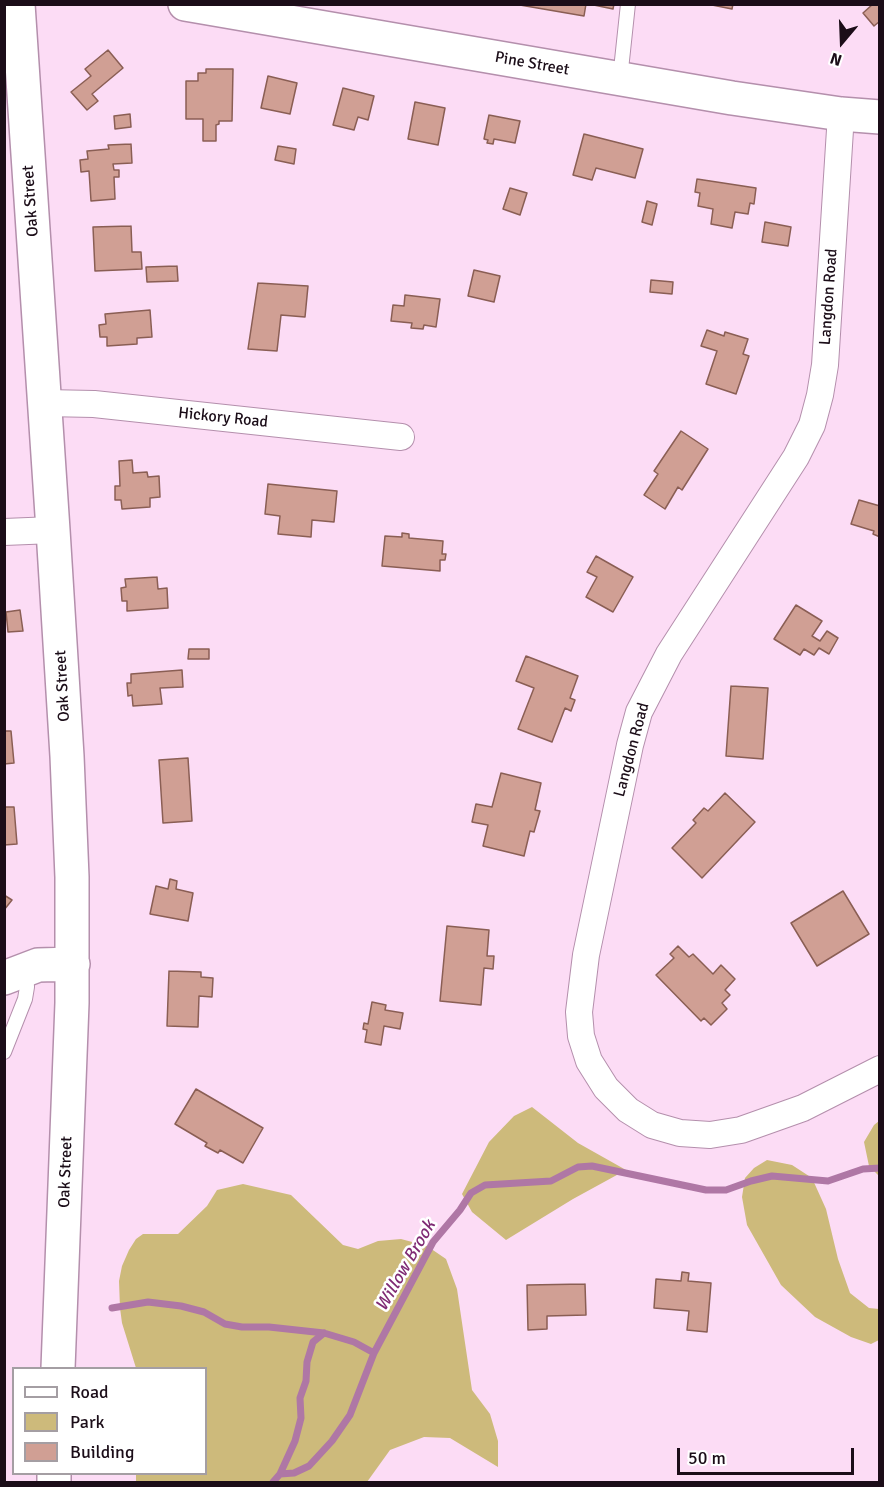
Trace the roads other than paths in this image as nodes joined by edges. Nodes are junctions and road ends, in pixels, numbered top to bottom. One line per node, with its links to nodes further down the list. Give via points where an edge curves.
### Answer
1 (18, 4): 7 (main road, Oak Street)
2 (628, 4): 4 (lane)
3 (195, 5): 4 (main road, Pine Street)
4 (620, 79): 5 (main road, Pine Street)
5 (841, 114): 6 (main road, Pine Street); 14 (street, Langdon Road, via 825,365 812,425 796,458 669,654 639,712 586,955 579,1011 589,1061 606,1088 628,1110 652,1125 680,1133 710,1135 741,1130 803,1108)
6 (879, 117)
7 (45, 403): 8 (street, Hickory Road, via 94,404); 9 (main road, Oak Street)
8 (401, 437)
9 (53, 530): 10 (street); 11 (main road, Oak Street, via 67,756)
10 (4, 532)
11 (73, 964): 12 (main road, via 50,964); 15 (main road, Oak Street)
12 (15, 973): 13 (lane, via 27,978 25,999)
13 (4, 1052)
14 (879, 1069)
15 (58, 1367)

